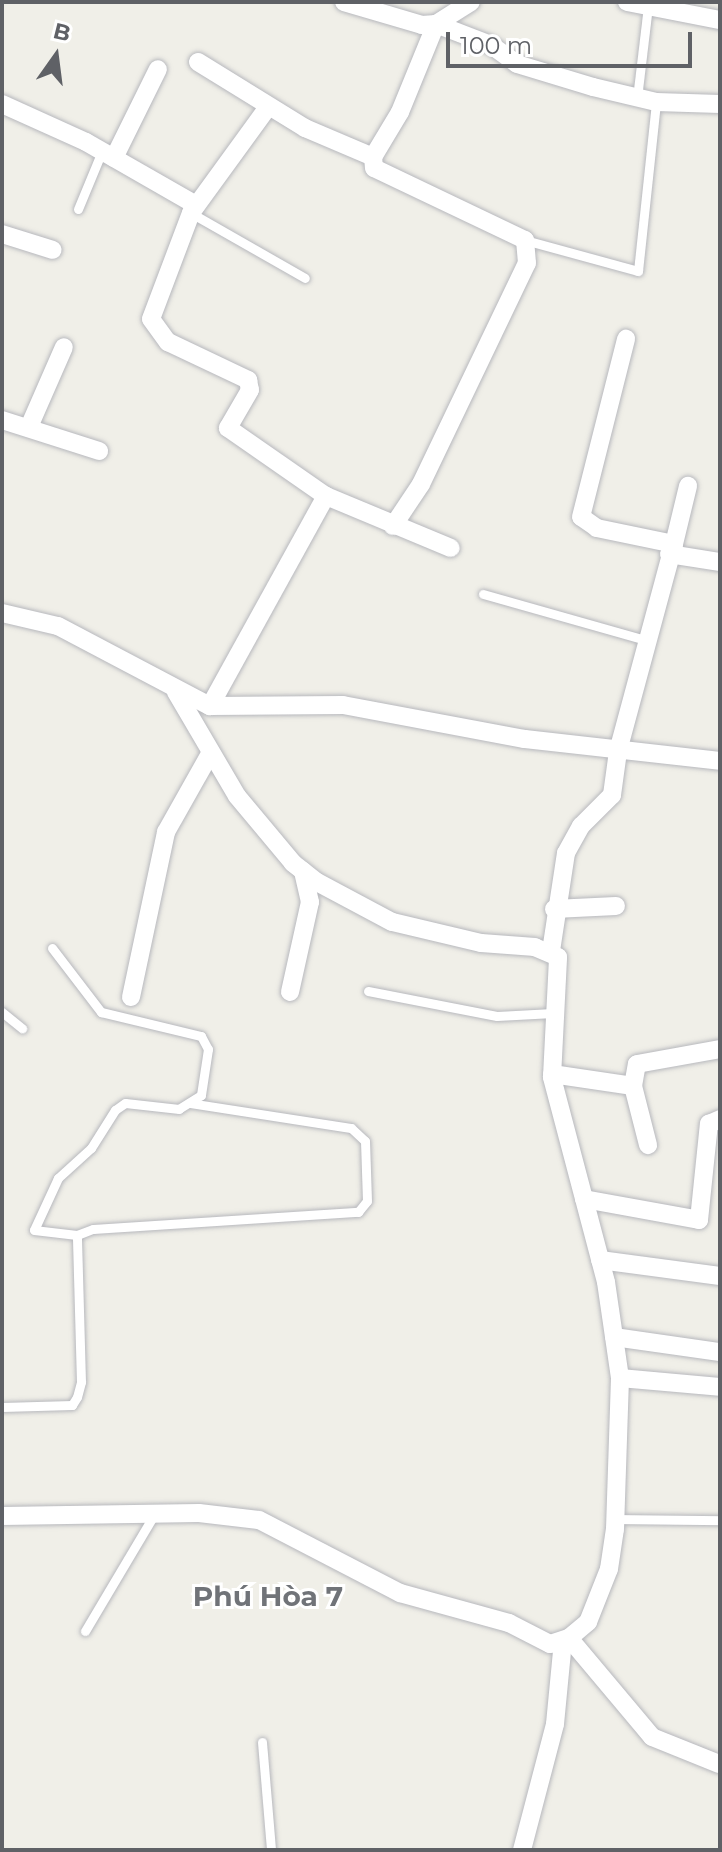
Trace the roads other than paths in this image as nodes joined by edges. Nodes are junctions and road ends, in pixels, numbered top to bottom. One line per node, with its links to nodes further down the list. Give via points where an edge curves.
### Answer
1 (344, 2): 6 (street, via 413,23)
2 (471, 2): 6 (street)
3 (627, 2): 4 (street)
4 (648, 6): 5 (street); 9 (lane)
5 (720, 20)
6 (436, 24): 9 (street, via 491,45 517,64); 15 (street, via 400,112)
7 (198, 62): 13 (street)
8 (158, 69): 14 (street)
9 (637, 98): 10 (street)
10 (656, 102): 12 (street); 19 (lane, via 638,271)
11 (2, 104): 14 (street)
12 (720, 104)
13 (268, 107): 15 (street); 17 (street)
14 (108, 154): 16 (lane); 17 (street)
15 (373, 157): 19 (street, via 374,168)
16 (78, 209)
17 (193, 209): 21 (lane); 28 (street, via 151,319 168,342 248,380 250,390 228,428)
18 (2, 234): 20 (street)
19 (525, 240): 29 (street, via 527,263 421,484)
20 (53, 250)
21 (305, 278)
22 (626, 339): 31 (street, via 581,517 597,528)
23 (64, 347): 25 (street)
24 (2, 420): 25 (street)
25 (29, 427): 26 (street)
26 (99, 451)
27 (688, 486): 31 (street)
28 (326, 496): 29 (street); 37 (street)
29 (393, 526): 30 (street)
30 (451, 548)
31 (671, 549): 32 (street); 35 (street)
32 (720, 562)
33 (483, 594): 35 (lane)
34 (2, 613): 36 (street, via 58,626)
35 (646, 640): 38 (street)
36 (176, 692): 37 (street); 39 (street)
37 (210, 706): 38 (street, via 343,705)
38 (618, 751): 40 (street); 43 (street, via 612,795 581,826 566,853)
39 (210, 754): 41 (street, via 250,813); 48 (street, via 166,832)
40 (720, 761)
41 (303, 871): 45 (street, via 392,922 452,938); 47 (street, via 310,902)
42 (616, 906): 43 (street)
43 (554, 909): 45 (street)
44 (52, 948): 55 (lane, via 101,1012 201,1036 208,1049 201,1095)
45 (551, 951): 50 (street, via 558,957)
46 (368, 991): 50 (lane, via 497,1016)
47 (290, 992)
48 (131, 997)
49 (2, 1012): 51 (lane)
50 (553, 1013): 53 (street)
51 (22, 1028)
52 (720, 1049): 54 (street, via 637,1064)
53 (552, 1074): 54 (street); 58 (street)
54 (633, 1086): 57 (street)
55 (190, 1103): 59 (lane, via 179,1109 125,1103 115,1110 91,1148 58,1178 34,1221 34,1230); 59 (lane, via 351,1128 365,1141 367,1201 358,1212 93,1229)
56 (720, 1119): 58 (street, via 709,1124 699,1220)
57 (648, 1145)
58 (584, 1199): 60 (street)
59 (77, 1235): 66 (lane, via 77,1397 72,1405)
60 (600, 1260): 61 (street); 62 (street)
61 (720, 1276)
62 (614, 1337): 63 (street); 64 (street)
63 (720, 1352)
64 (620, 1378): 65 (street); 69 (street)
65 (720, 1387)
66 (2, 1407)
67 (155, 1513): 68 (street); 71 (lane); 72 (street, via 259,1520 400,1593 509,1623 550,1644)
68 (2, 1516)
69 (616, 1519): 70 (lane); 72 (street, via 609,1569 596,1603 588,1622)
70 (720, 1520)
71 (85, 1631)
72 (566, 1640): 74 (street, via 652,1737); 76 (street, via 555,1724)
73 (262, 1742): 75 (lane)
74 (719, 1764)
75 (271, 1850)
76 (522, 1850)

